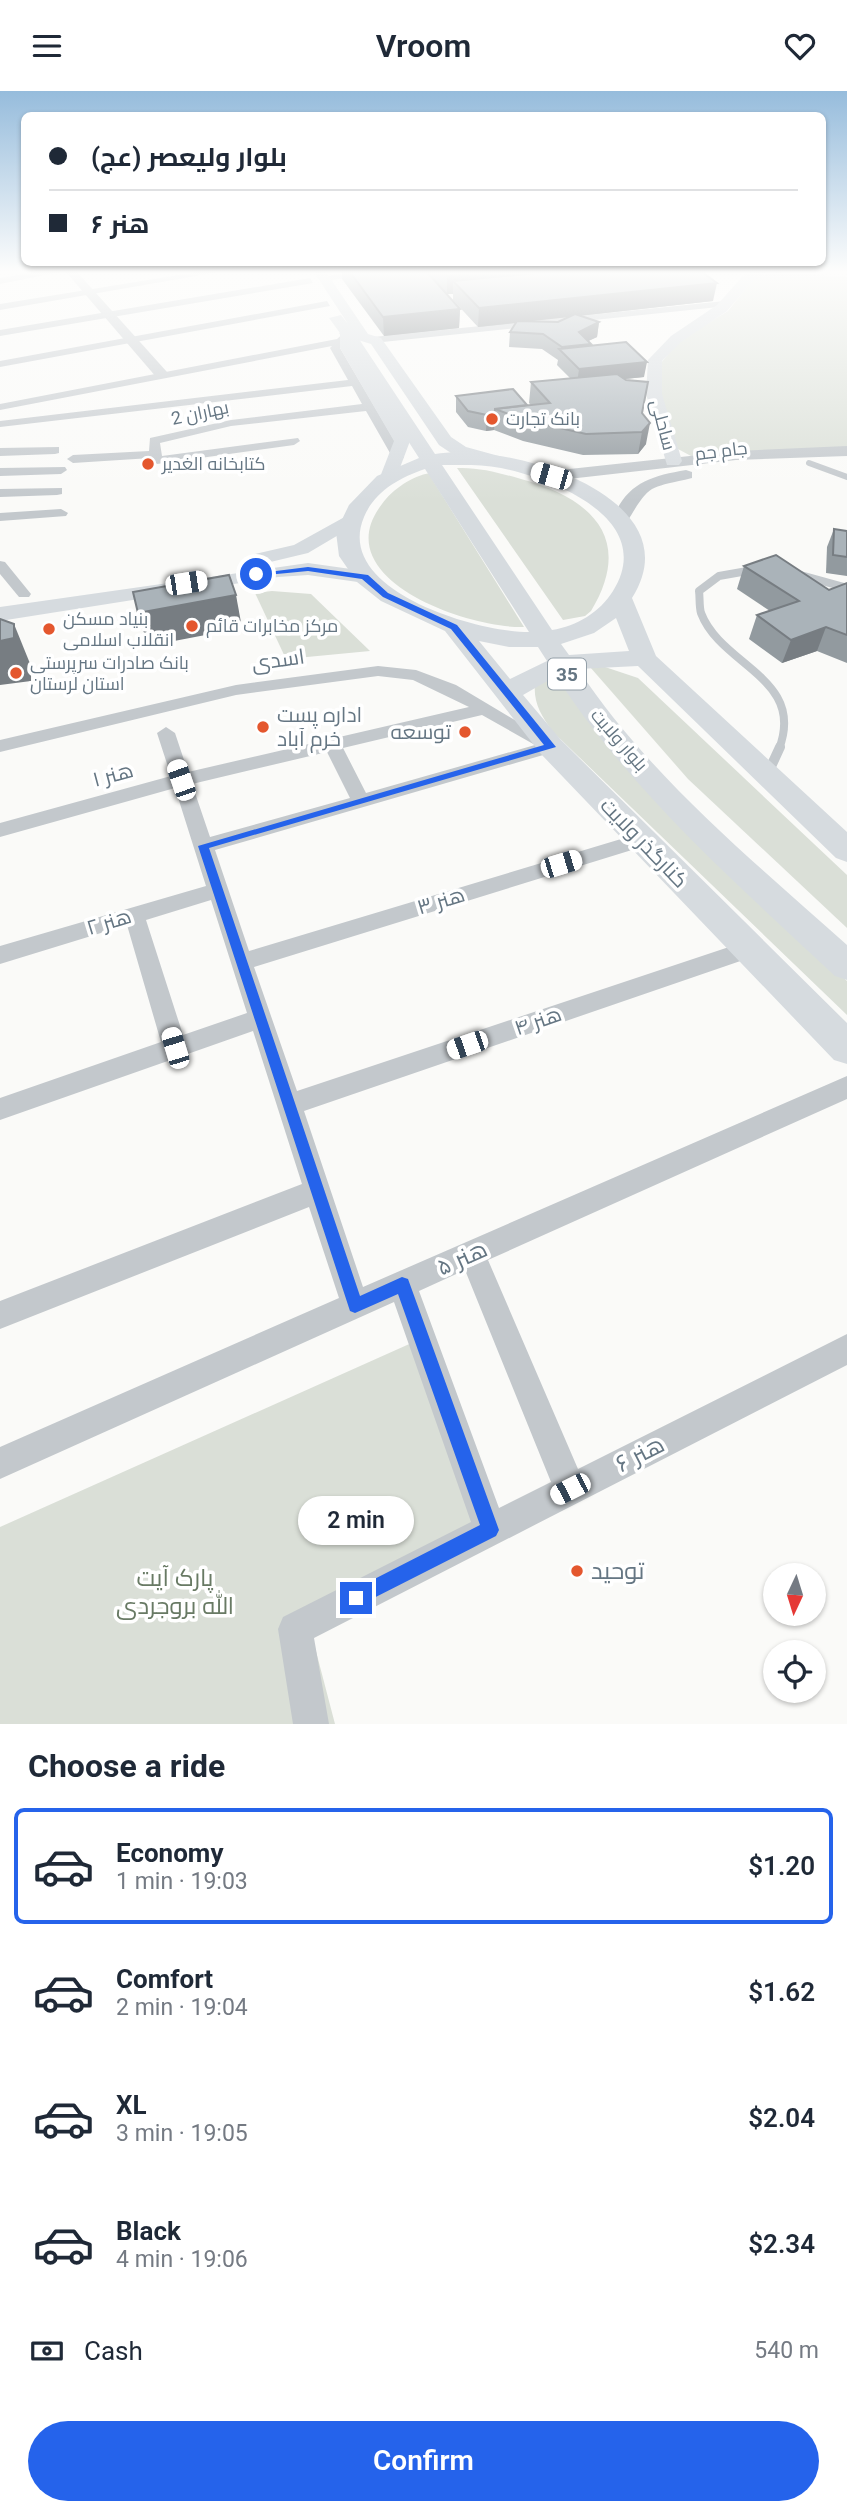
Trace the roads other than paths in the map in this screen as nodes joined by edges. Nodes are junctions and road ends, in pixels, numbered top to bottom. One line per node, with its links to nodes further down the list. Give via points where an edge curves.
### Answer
1 (86, 348): 10 (street)
2 (138, 348): 11 (street)
3 (302, 348): 11 (street)
4 (335, 348): 12 (street)
5 (347, 348): 28 (main road, via 402,441)
6 (362, 348): 72 (main road, بلوار ولایت / 35, via 591,709 698,829)
7 (363, 348): 68 (main road, بلوار ولایت / 35, via 610,711 756,863)
8 (365, 348): 24 (main road, via 445,441)
9 (666, 348): 25 (main road, ساحلی, via 655,360 654,394)
10 (0, 364)
11 (162, 375): 14 (street)
12 (353, 383): 13 (street); 16 (street)
13 (368, 407): 15 (street, بهاران 2); 28 (street)
14 (2, 409)
15 (231, 423): 18 (street); 22 (street, بهاران 2, via 154,441)
16 (0, 424)
17 (294, 441): 18 (street, بهاران 2)
18 (244, 447): 22 (street, بهاران 2, via 158,460)
19 (55, 450): 21 (street)
20 (847, 451): 25 (street, جام جم)
21 (0, 452)
22 (155, 454): 23 (street)
23 (73, 459)
24 (490, 461): 28 (main road, via 439,459); 33 (main road)
25 (673, 461): 32 (street); 33 (street, جام جم)
26 (847, 463): 27 (street, جام جم)
27 (809, 464): 29 (lane); 32 (street, جام جم); 34 (lane)
28 (397, 468): 40 (main road, via 369,493)
29 (847, 469)
30 (61, 470): 31 (street)
31 (0, 472)
32 (685, 475): 39 (street, جام جم, via 641,486 627,499)
33 (551, 476): 39 (main road, via 579,488)
34 (847, 477)
35 (57, 491): 36 (street)
36 (0, 493)
37 (61, 513): 38 (street)
38 (0, 517)
39 (621, 518): 50 (main road, via 636,556)
40 (351, 520): 41 (main road); 46 (main road, via 349,548)
41 (300, 549): 43 (main road, via 307,555); 48 (main road)
42 (0, 565): 48 (street)
43 (308, 569): 46 (main road); 51 (main road, via 212,579)
44 (760, 570): 59 (lane, via 719,576 699,591 701,611 712,631 772,690 782,708 784,737)
45 (787, 571): 47 (lane)
46 (365, 577): 52 (main road, via 386,595)
47 (847, 588)
48 (24, 594): 49 (main road)
49 (0, 598)
50 (621, 600): 52 (main road, via 597,622 555,638 502,638); 53 (main road)
51 (0, 614)
52 (454, 627): 54 (main road, کنارگذر ولایت)
53 (645, 659): 54 (main road, via 604,657 566,662 533,674); 59 (main road)
54 (496, 701): 56 (street, هنر ۱); 57 (street, اسدی, via 416,675 378,671 236,690); 58 (main road, کنارگذر ولایت)
55 (166, 733): 60 (street)
56 (332, 744): 60 (street, هنر ۱); 61 (street)
57 (0, 746)
58 (551, 747): 61 (street); 63 (main road, کنارگذر ولایت)
59 (766, 776): 65 (main road)
60 (181, 780): 62 (street, هنر ۱); 64 (street)
61 (360, 799): 64 (street)
62 (0, 830)
63 (641, 840): 69 (main road, کنارگذر ولایت); 71 (street, هنر ۳)
64 (203, 846): 66 (street)
65 (847, 850)
66 (218, 890): 67 (street, هنر ۲); 71 (street)
67 (134, 914): 70 (street, هنر ۲); 74 (street)
68 (847, 945)
69 (747, 950): 75 (main road, کنارگذر ولایت); 77 (street, هنر ۴)
70 (0, 955)
71 (242, 962): 73 (street)
72 (847, 966)
73 (260, 1018): 74 (street); 77 (street)
74 (175, 1048): 78 (street)
75 (847, 1048)
76 (847, 1087): 80 (street, هنر ۵)
77 (289, 1105): 79 (street)
78 (0, 1109)
79 (317, 1191): 82 (street); 83 (street)
80 (472, 1254): 81 (street, هنر ۵); 86 (street)
81 (402, 1284): 82 (street, هنر ۵); 87 (street)
82 (355, 1305): 85 (street, هنر ۵)
83 (0, 1315)
84 (847, 1349): 86 (street, هنر ۶)
85 (0, 1463)
86 (570, 1489): 87 (street, هنر ۶)
87 (490, 1530): 88 (street, هنر ۶, via 295,1629)
88 (311, 1724)

